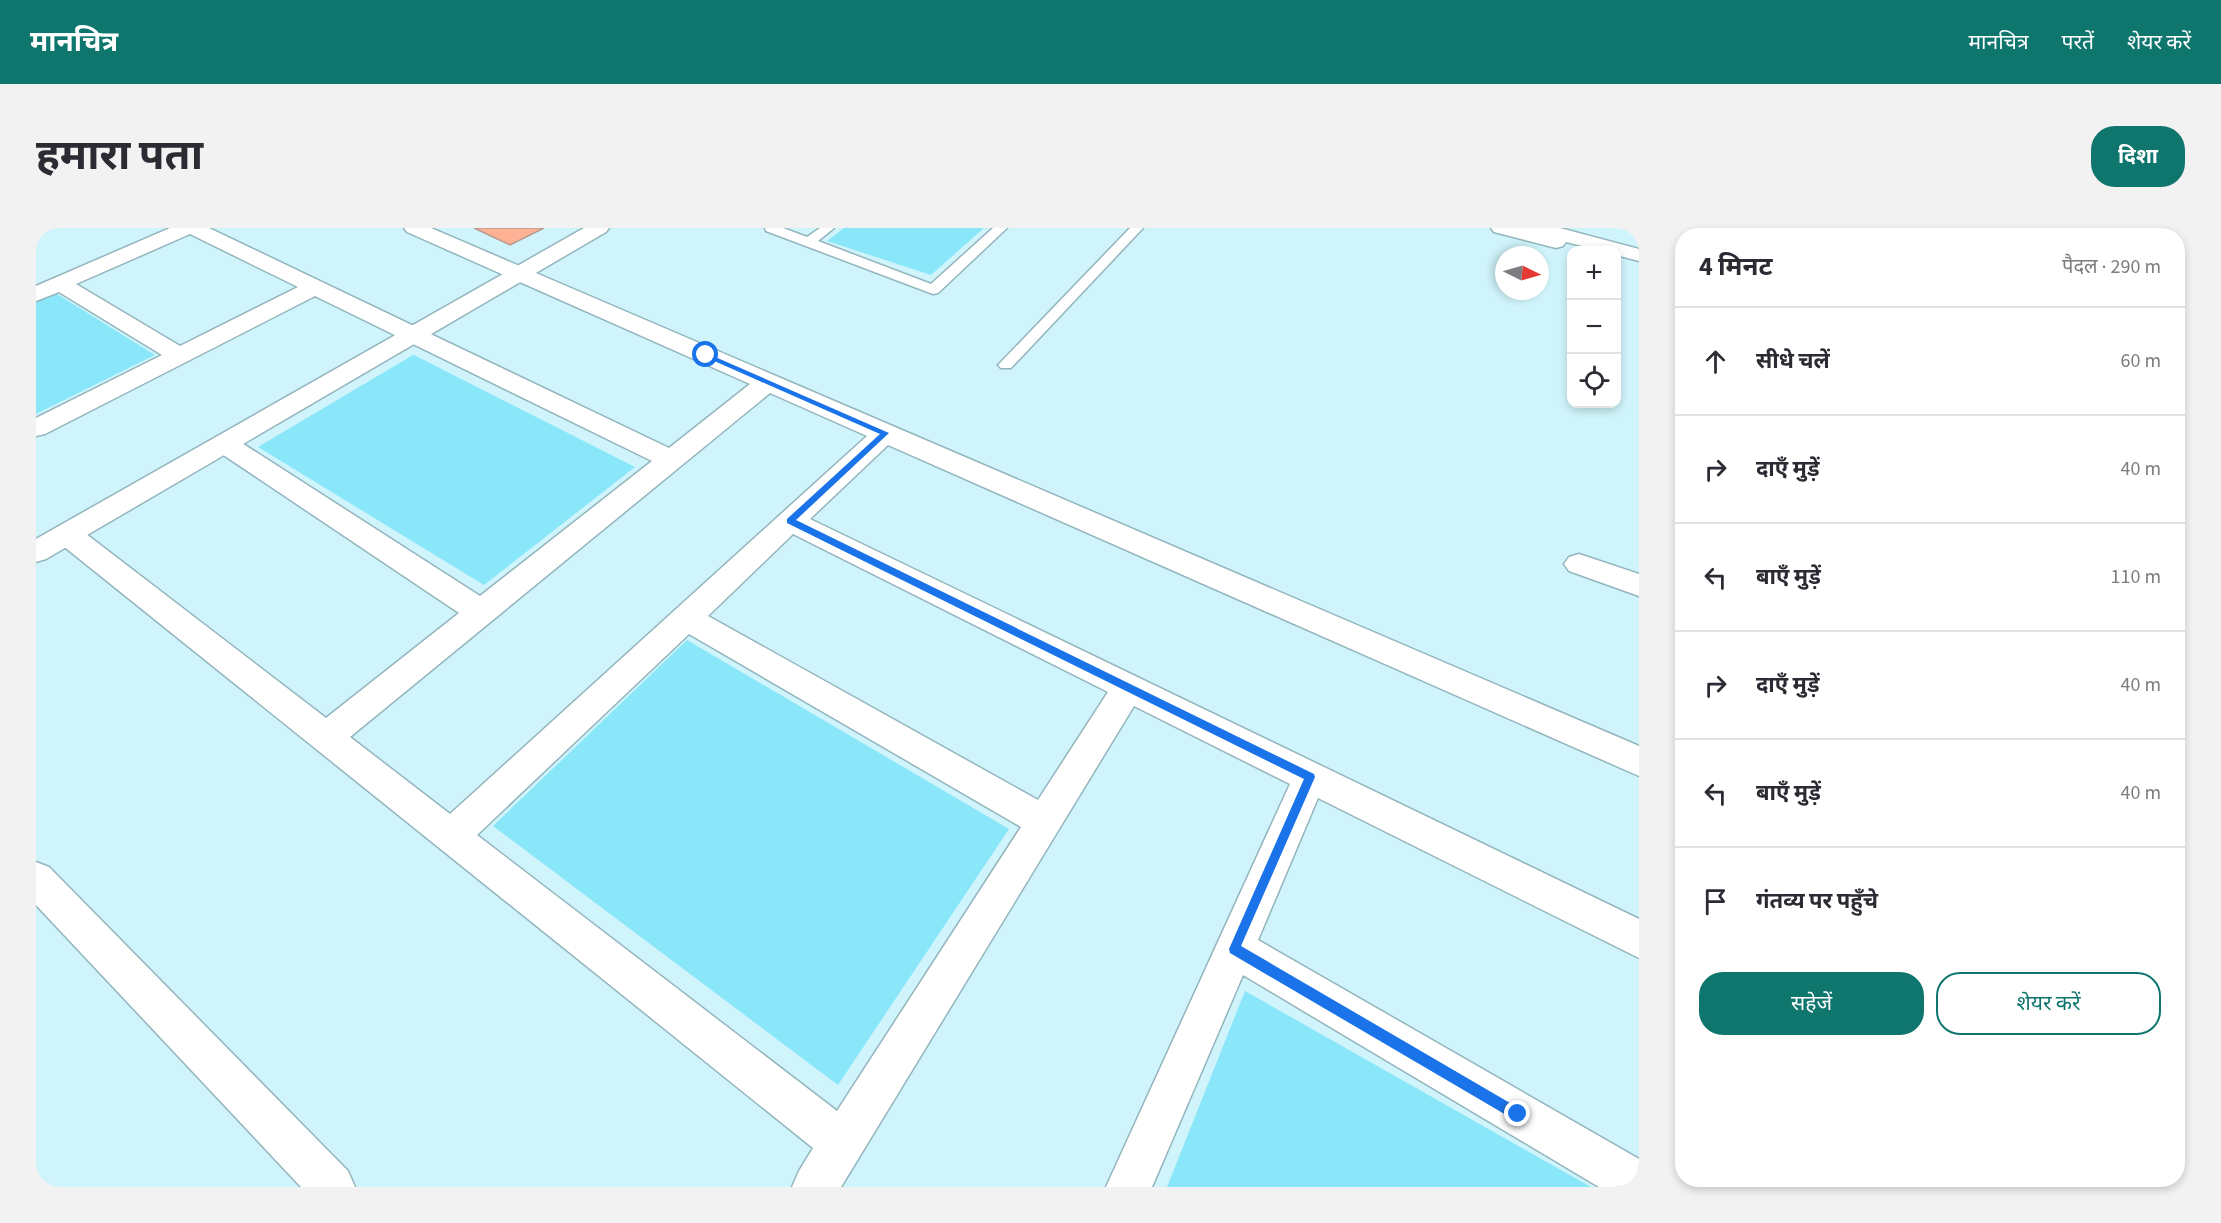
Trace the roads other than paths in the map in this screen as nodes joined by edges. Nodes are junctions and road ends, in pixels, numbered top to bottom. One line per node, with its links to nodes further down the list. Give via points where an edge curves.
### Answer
1 (187, 228): 17 (street)
2 (193, 228): 18 (street)
3 (414, 228): 16 (street)
4 (599, 228): 16 (street)
5 (771, 228): 11 (lane)
6 (828, 228): 11 (lane)
7 (1001, 228): 11 (lane, via 933,290)
8 (1137, 228): 22 (lane)
9 (1501, 228): 12 (street)
10 (1536, 228): 13 (street)
11 (808, 242)
12 (1571, 246)
13 (1639, 255)
14 (1621, 259): 15 (street)
15 (1639, 264)
16 (519, 274): 20 (street); 23 (street)
17 (59, 284): 19 (street); 21 (street)
18 (314, 288): 20 (street); 21 (street)
19 (36, 294)
20 (412, 336): 26 (street); 27 (street)
21 (179, 356): 24 (street)
22 (1006, 365)
23 (768, 382): 25 (street); 27 (street)
24 (36, 428)
25 (885, 433): 28 (street); 37 (street)
26 (225, 444): 29 (street); 33 (street)
27 (671, 460): 33 (street)
28 (790, 521): 34 (street); 35 (street)
29 (67, 534): 30 (street); 36 (street)
30 (36, 552)
31 (1579, 564): 32 (street)
32 (1639, 585)
33 (481, 612): 36 (street)
34 (686, 618): 39 (street); 40 (street)
35 (1128, 688): 38 (street); 39 (street)
36 (326, 737): 40 (street)
37 (1639, 761)
38 (1310, 777): 42 (street); 43 (street)
39 (1044, 822): 44 (street)
40 (451, 836): 44 (street)
41 (36, 879): 46 (street)
42 (1639, 939)
43 (1234, 949): 45 (street); 48 (street)
44 (841, 1142): 47 (street)
45 (1639, 1185)
46 (332, 1187)
47 (814, 1187)
48 (1129, 1187)

